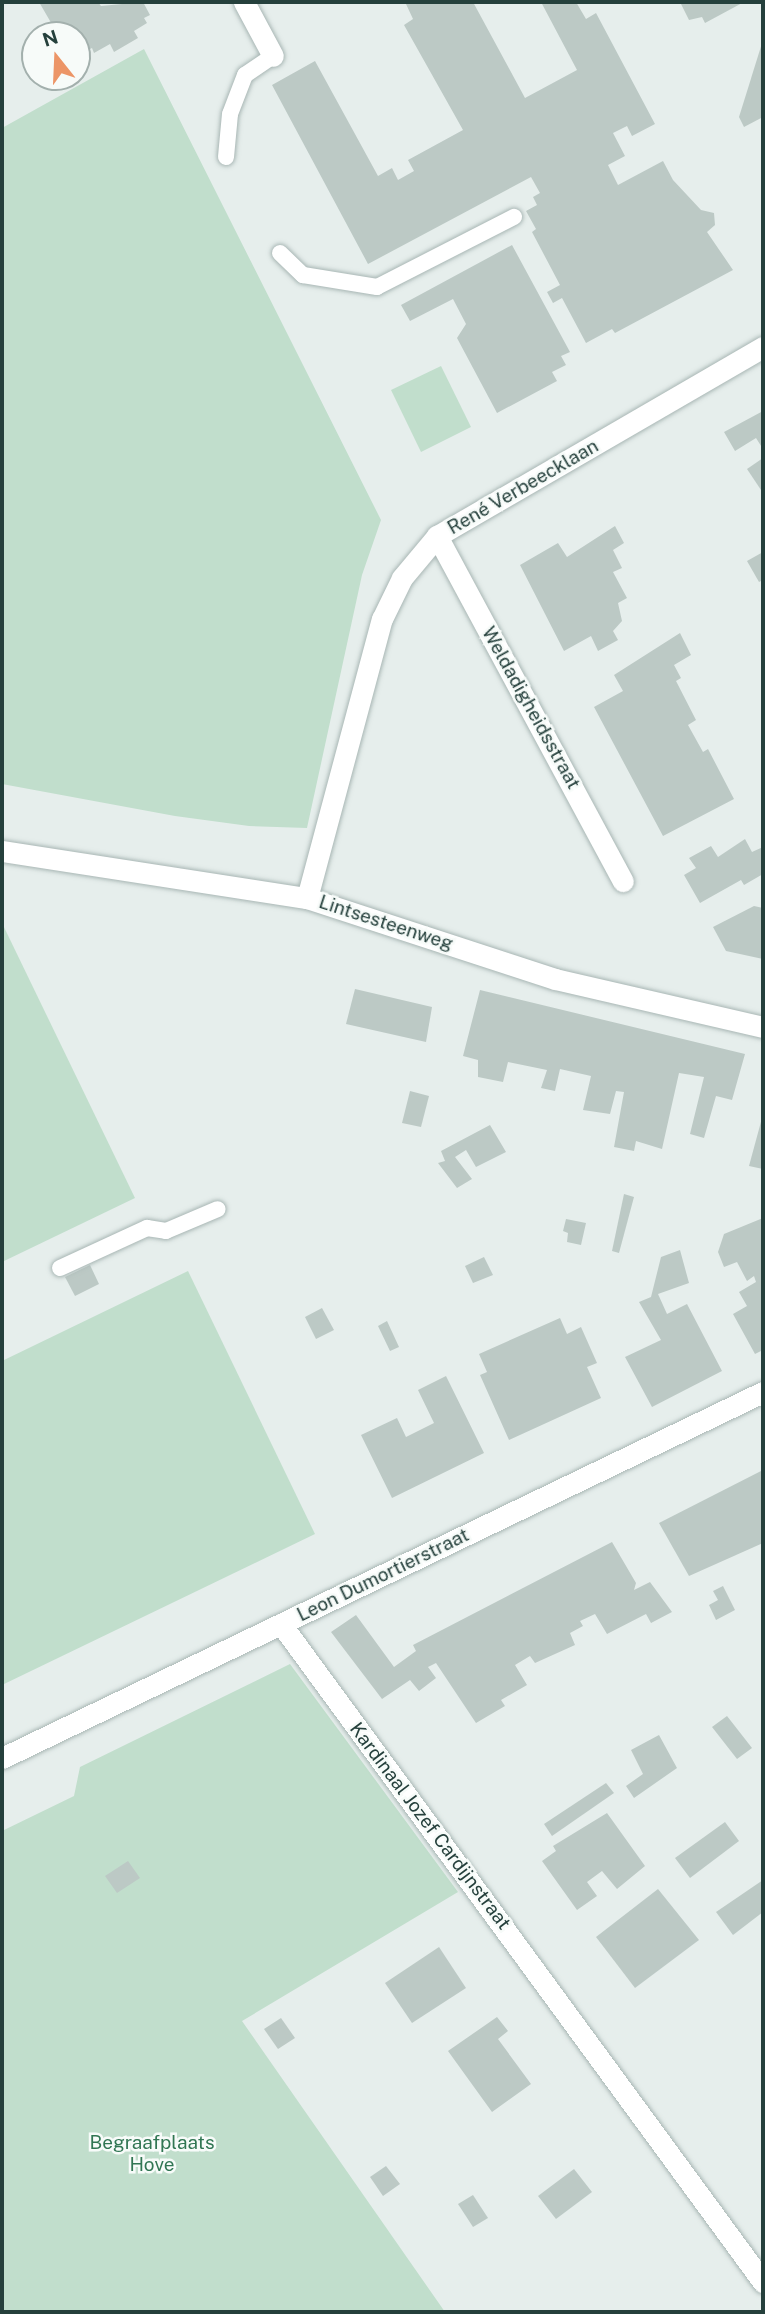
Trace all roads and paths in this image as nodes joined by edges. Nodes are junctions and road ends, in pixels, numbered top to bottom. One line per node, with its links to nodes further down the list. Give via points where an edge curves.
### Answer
1 (244, 2): 2 (street)
2 (273, 56): 3 (lane, via 246,75 230,114)
3 (226, 157)
4 (514, 217): 5 (lane, via 377,288 303,275)
5 (280, 253)
6 (763, 347): 7 (street, René Verbeecklaan)
7 (437, 536): 9 (street, Weldadigheidsstraat); 10 (street, René Verbeecklaan, via 402,578 382,619)
8 (2, 851): 10 (street, Lintsesteenweg)
9 (623, 881)
10 (307, 898): 11 (street, Lintsesteenweg, via 555,979)
11 (763, 1027)
12 (218, 1209): 13 (lane, via 166,1231 147,1228)
13 (60, 1268)
14 (763, 1392): 15 (street, Leon Dumortierstraat)
15 (281, 1624): 16 (street, Leon Dumortierstraat); 17 (street, Kardinaal Jozef Cardijnstraat)
16 (2, 1758)
17 (763, 2282)

